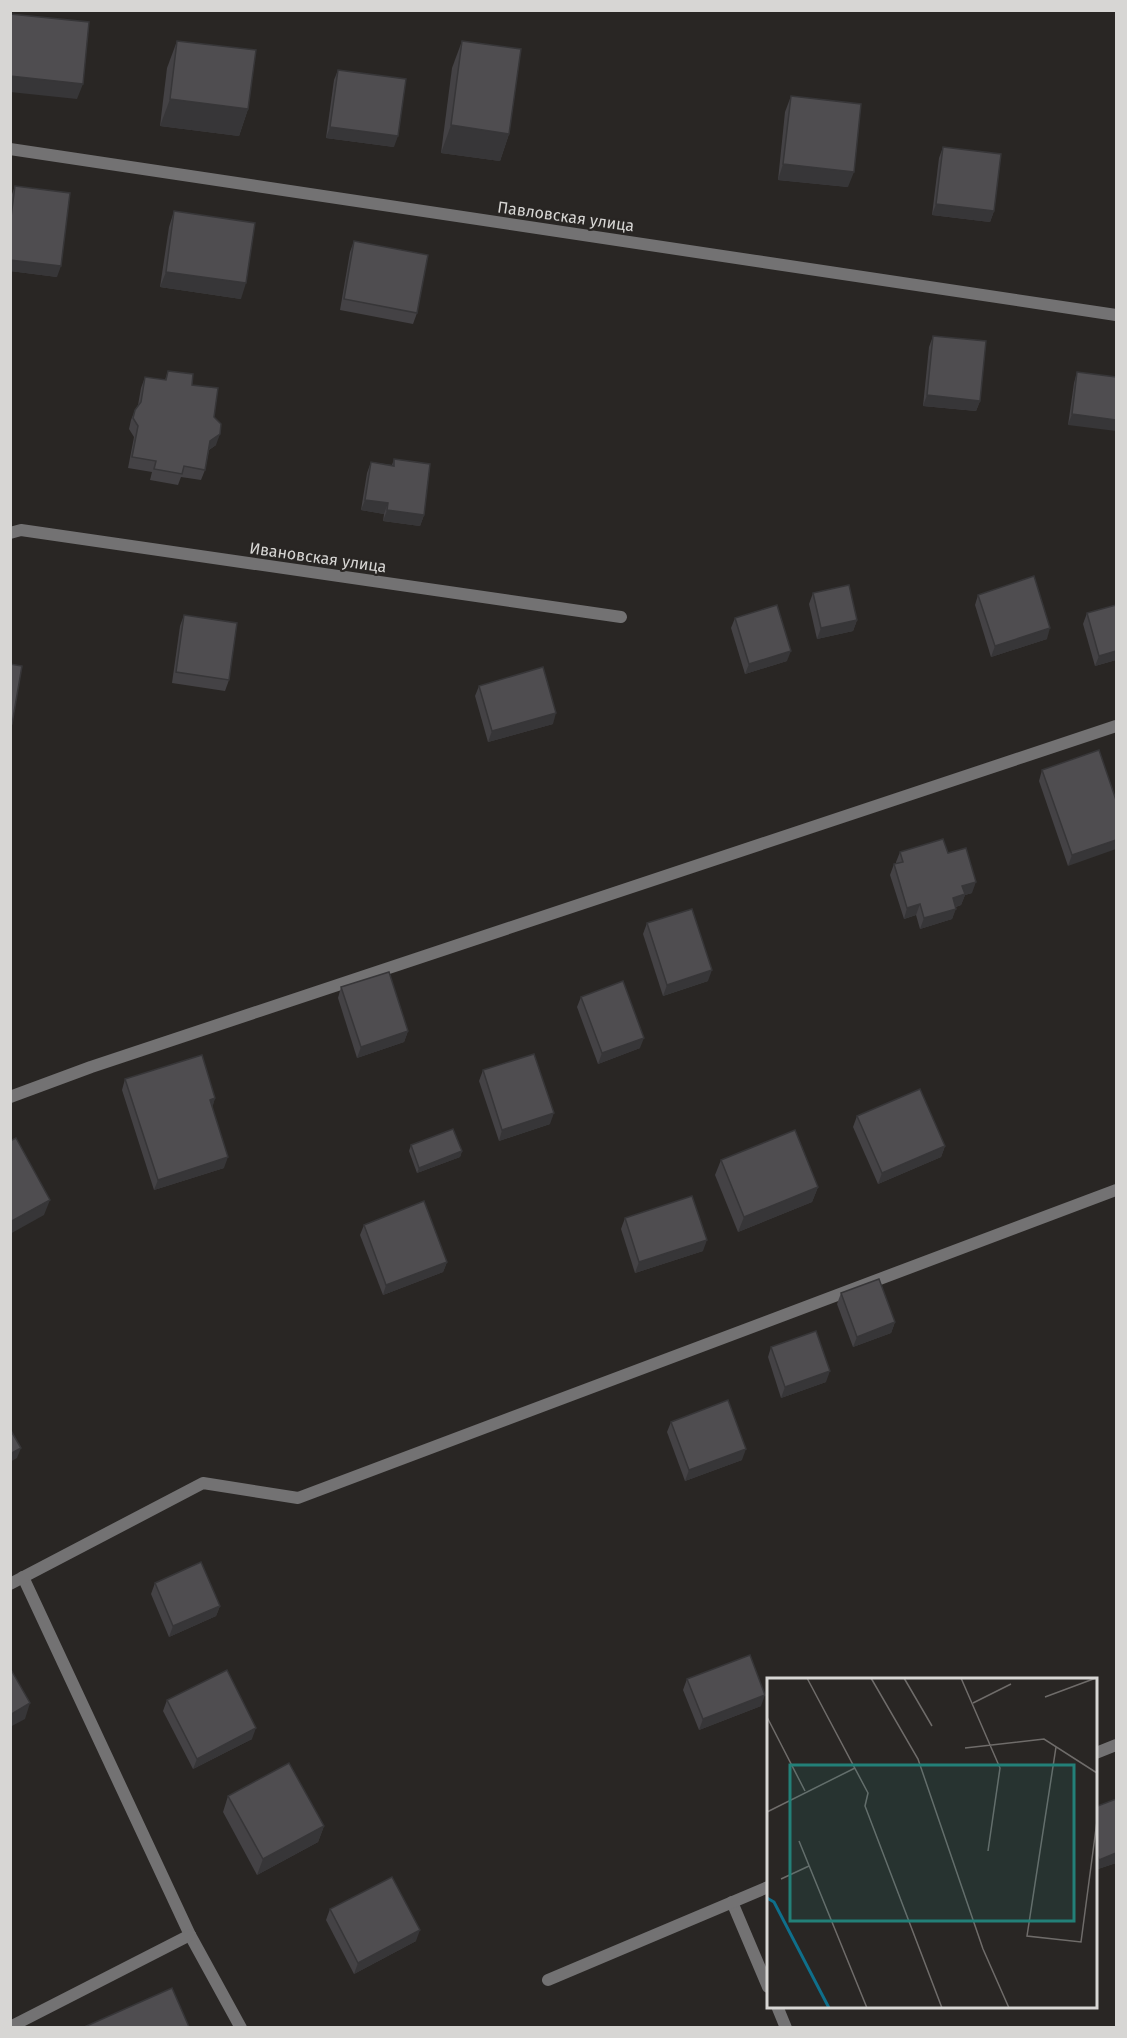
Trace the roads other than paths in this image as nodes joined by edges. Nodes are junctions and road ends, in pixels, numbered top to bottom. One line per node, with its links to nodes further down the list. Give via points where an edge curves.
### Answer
1 (10, 150): 2 (street, Павловская улица)
2 (1116, 315)
3 (10, 533): 4 (street, Ивановская улица, via 21,530)
4 (621, 617)
5 (1116, 726): 6 (street)
6 (10, 1097)
7 (1116, 1190): 8 (street, via 298,1498 202,1483)
8 (23, 1577): 9 (street); 14 (street)
9 (10, 1584)
10 (1116, 1745): 11 (street)
11 (1097, 1752)
12 (767, 1887): 13 (street)
13 (732, 1902): 15 (street); 16 (street)
14 (190, 1935): 18 (street); 19 (street)
15 (548, 1980)
16 (767, 1985)
17 (777, 2008): 20 (street)
18 (10, 2027)
19 (241, 2028)
20 (786, 2028)

